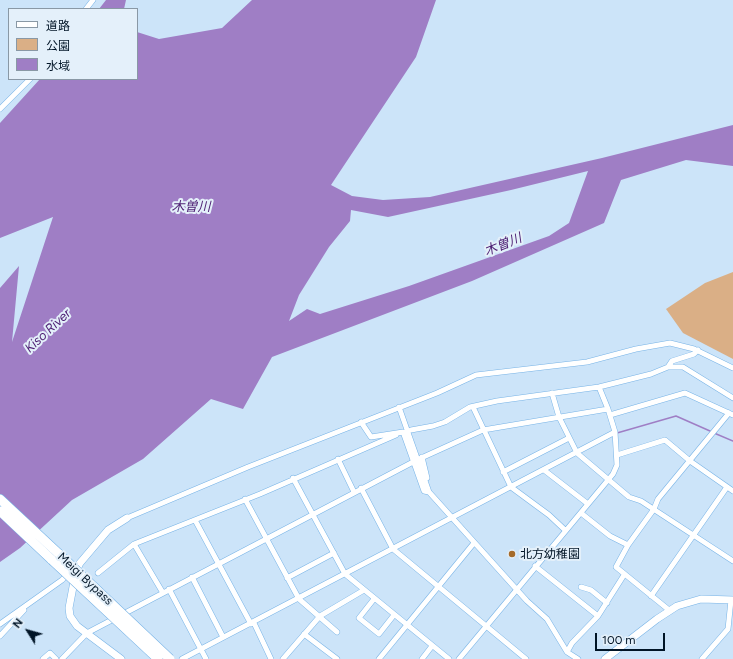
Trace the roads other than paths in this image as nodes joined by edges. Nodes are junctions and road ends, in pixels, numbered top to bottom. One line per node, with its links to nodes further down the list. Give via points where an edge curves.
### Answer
1 (94, 0): 2 (street)
2 (87, 8)
3 (29, 80): 4 (street)
4 (0, 109)
5 (698, 350): 6 (street, via 694,354 672,361); 7 (street); 11 (street, via 670,343 588,362 476,375)
6 (668, 367): 8 (street); 10 (street, via 683,367)
7 (732, 368)
8 (599, 387): 9 (street); 13 (street)
9 (552, 393): 12 (street); 16 (street)
10 (733, 398)
11 (399, 407): 17 (street); 36 (street)
12 (473, 407): 18 (street); 19 (street, via 445,422)
13 (608, 409): 15 (street); 16 (street)
14 (731, 414): 15 (street, via 685,393); 26 (street)
15 (610, 415): 20 (street)
16 (559, 418): 18 (street); 21 (street)
17 (361, 422): 19 (street, via 371,437); 44 (street)
18 (483, 430): 25 (street); 28 (street)
19 (406, 431): 24 (street); 25 (street)
20 (615, 432): 22 (street); 23 (street)
21 (569, 438): 22 (street); 28 (street)
22 (577, 452): 27 (street); 30 (street)
23 (617, 455): 26 (street, via 664,440); 30 (street, via 617,465)
24 (338, 459): 29 (street); 35 (street)
25 (417, 460): 33 (street); 36 (street); 36 (street, via 424,491)
26 (690, 461): 32 (street); 40 (street, via 658,499)
27 (544, 470): 31 (street); 39 (street)
28 (503, 472): 31 (street)
29 (293, 478): 38 (street); 43 (street)
30 (608, 479): 39 (street); 40 (street, via 629,497)
31 (511, 486): 45 (street, via 497,496); 47 (street)
32 (727, 487): 34 (street); 48 (street)
33 (361, 488): 35 (street); 53 (street)
34 (733, 491)
35 (354, 492): 43 (street)
36 (429, 492): 45 (street)
37 (0, 499): 99 (highway, Meigi Bypass, bridge)
38 (245, 499): 46 (street); 49 (street)
39 (588, 504): 42 (street)
40 (654, 509): 48 (street); 52 (street)
41 (0, 511): 98 (highway, Meigi Bypass, bridge)
42 (581, 513): 47 (street); 52 (street, via 610,536)
43 (313, 514): 49 (street); 54 (street)
44 (127, 518): 58 (main road, via 108,530)
45 (451, 519): 50 (street); 53 (street)
46 (195, 520): 51 (street); 56 (street)
47 (565, 530): 57 (street)
48 (695, 536): 55 (street); 70 (street)
49 (266, 540): 56 (street); 63 (street)
50 (474, 543): 64 (street); 67 (street)
51 (134, 544): 59 (street); 69 (street)
52 (628, 545): 61 (street, via 616,567)
53 (393, 549): 60 (street); 64 (street)
54 (334, 553): 60 (street); 63 (street)
55 (733, 561)
56 (220, 564): 62 (street); 80 (street)
57 (535, 566): 67 (street); 79 (street)
58 (77, 568): 74 (street); 86 (main road, via 69,611 74,622)
59 (98, 573)
60 (345, 574): 68 (street); 71 (street)
61 (624, 575): 70 (street); 75 (street)
62 (192, 577): 66 (street); 89 (street)
63 (287, 578): 71 (street)
64 (439, 586): 82 (street); 83 (street)
65 (581, 587): 75 (street, via 591,590)
66 (169, 589): 69 (street); 91 (street)
67 (516, 589): 83 (street); 92 (street, via 547,619)
68 (364, 590): 72 (street); 78 (street)
69 (163, 592): 86 (street)
70 (651, 596): 76 (street)
71 (299, 599): 78 (street); 80 (street)
72 (374, 599): 77 (street); 77 (street, via 359,618 364,622 380,634)
73 (732, 600): 76 (main road, via 693,600); 84 (street)
74 (31, 602): 81 (street); 88 (street)
75 (607, 603): 79 (street)
76 (669, 610): 110 (main road)
77 (394, 615): 82 (street)
78 (320, 616): 85 (street); 87 (street)
79 (598, 616): 92 (street, via 572,643)
80 (253, 623): 89 (street); 102 (street)
81 (0, 624)
82 (406, 625): 90 (street); 104 (street)
83 (486, 625): 107 (street); 108 (street)
84 (730, 630): 111 (street)
85 (337, 632)
86 (87, 633): 96 (street); 97 (main road)
87 (304, 634): 93 (street); 103 (street)
88 (0, 636)
89 (223, 637): 91 (street)
90 (432, 646): 105 (street); 106 (street)
91 (200, 649): 100 (street); 101 (street)
92 (567, 652): 109 (street)
93 (335, 658)
94 (43, 659): 95 (street, via 50,653)
95 (56, 659)
96 (62, 659)
97 (121, 659)
98 (158, 659)
99 (170, 659)
100 (182, 659)
101 (206, 659)
102 (271, 659)
103 (283, 659)
104 (379, 659)
105 (422, 659)
106 (449, 659)
107 (459, 659)
108 (526, 659)
109 (578, 659)
110 (605, 659)
111 (702, 659)

